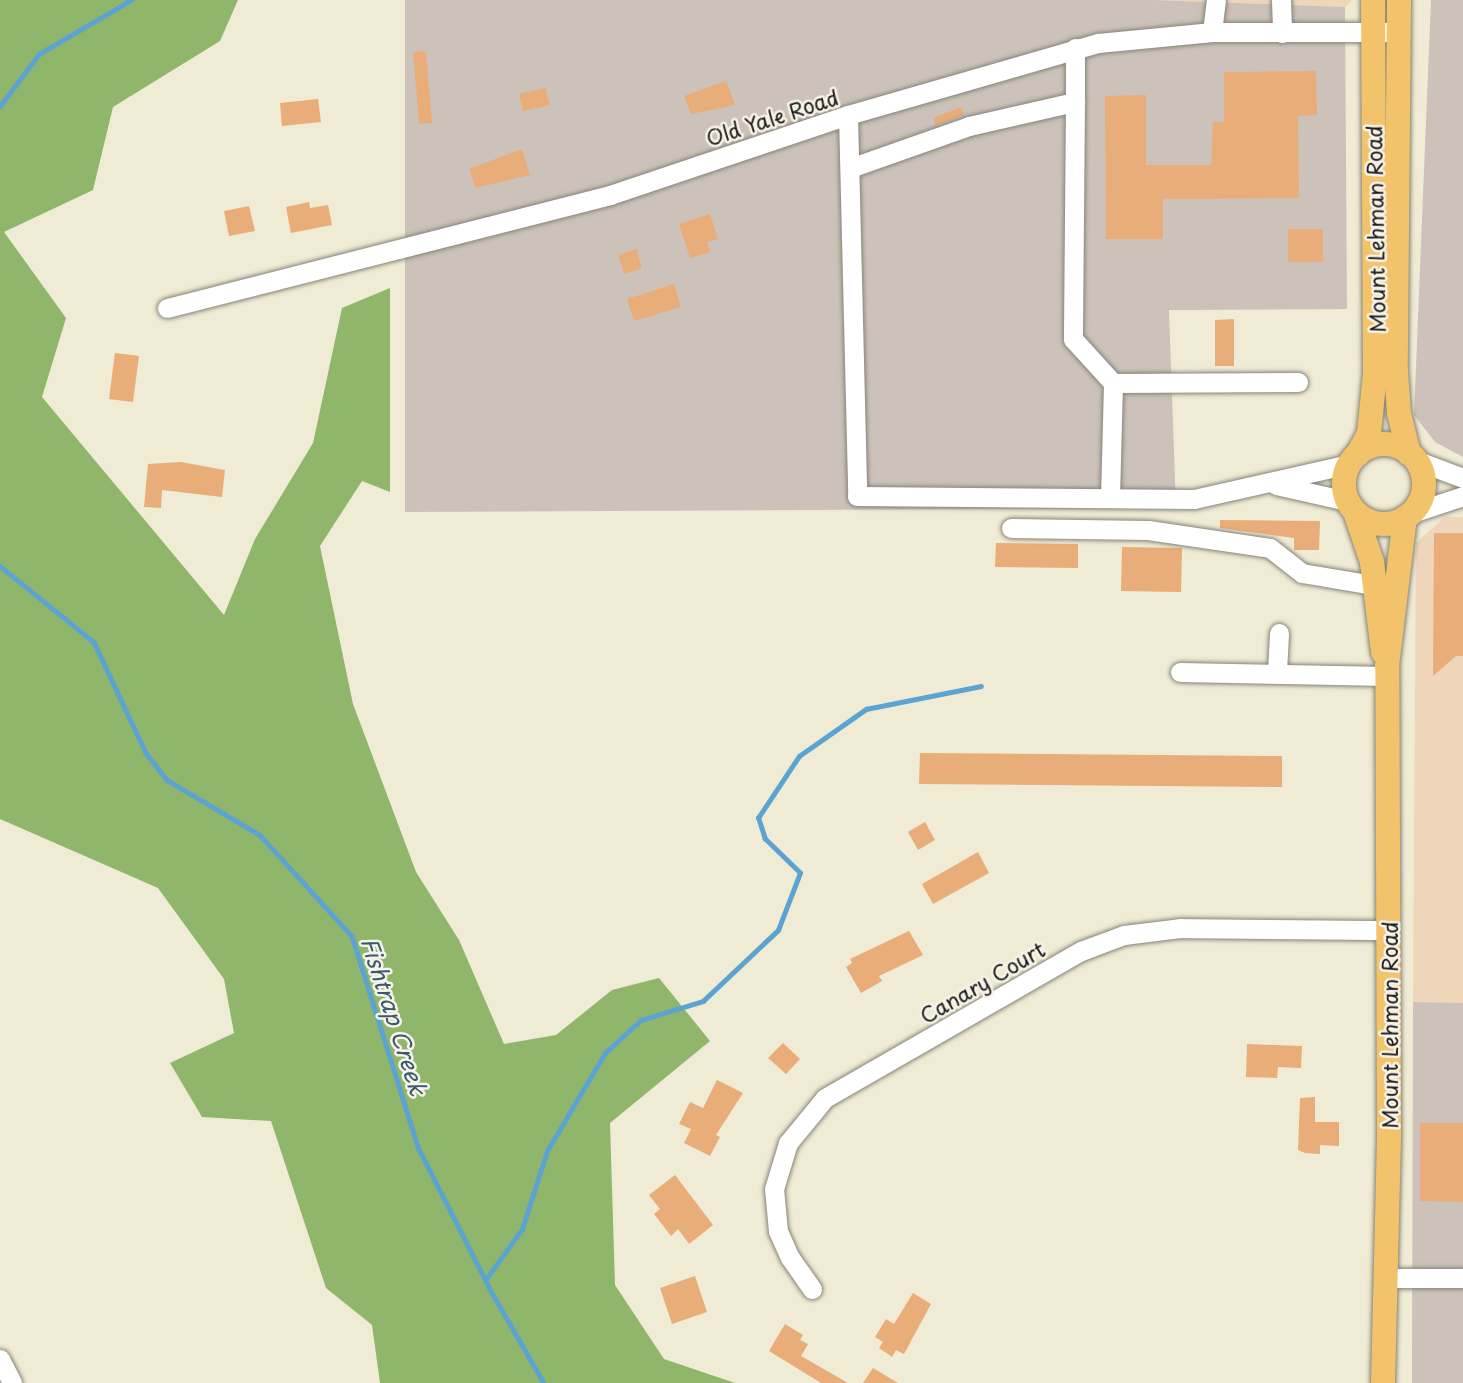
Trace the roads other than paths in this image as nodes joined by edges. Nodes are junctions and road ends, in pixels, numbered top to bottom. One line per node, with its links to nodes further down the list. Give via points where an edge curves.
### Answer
1 (1216, 0): 5 (street)
2 (1281, 0): 8 (street)
3 (1373, 0): 6 (main road, Mount Lehman Road)
4 (1399, 0): 7 (main road, Mount Lehman Road)
5 (1212, 32): 8 (street, Old Yale Road); 9 (street, Old Yale Road, via 1126,37)
6 (1373, 32): 7 (street, Old Yale Road); 8 (street, Old Yale Road); 17 (main road, Mount Lehman Road, via 1375,387 1369,433)
7 (1399, 32): 16 (main road, Mount Lehman Road, via 1396,372 1399,413)
8 (1282, 33)
9 (1075, 48): 10 (street); 11 (street, Old Yale Road)
10 (1075, 102): 12 (street, via 968,126); 15 (street, via 1073,339)
11 (848, 115): 12 (street); 13 (street, Old Yale Road, via 610,195)
12 (849, 168): 21 (street, via 857,496)
13 (167, 308)
14 (1298, 382): 15 (street)
15 (1113, 383): 21 (street)
16 (1412, 457): 17 (main road, via 1381,444); 18 (street); 23 (main road, via 1424,484 1422,498)
17 (1353, 459): 19 (street); 22 (main road, via 1344,488)
18 (1463, 478)
19 (1268, 484): 21 (street, via 1194,499); 22 (street)
20 (1463, 496): 23 (street)
21 (1110, 498)
22 (1351, 507): 23 (main road, via 1379,524); 25 (main road, Mount Lehman Road, via 1371,555)
23 (1407, 516): 27 (main road, Mount Lehman Road)
24 (1011, 528): 25 (street, via 1148,530 1270,548 1302,573)
25 (1374, 585): 27 (main road, Mount Lehman Road)
26 (1279, 633): 29 (street)
27 (1387, 671): 29 (street); 30 (main road, Mount Lehman Road)
28 (1180, 672): 29 (street)
29 (1277, 672)
30 (1388, 930): 31 (main road, Mount Lehman Road); 33 (street, Canary Court, via 1180,928 1124,935 1081,951 825,1098 788,1143 774,1189 778,1231 790,1258)
31 (1385, 1278): 32 (street); 36 (main road, Mount Lehman Road)
32 (1463, 1279)
33 (813, 1289)
34 (0, 1359): 35 (street)
35 (12, 1383)
36 (1383, 1383)

